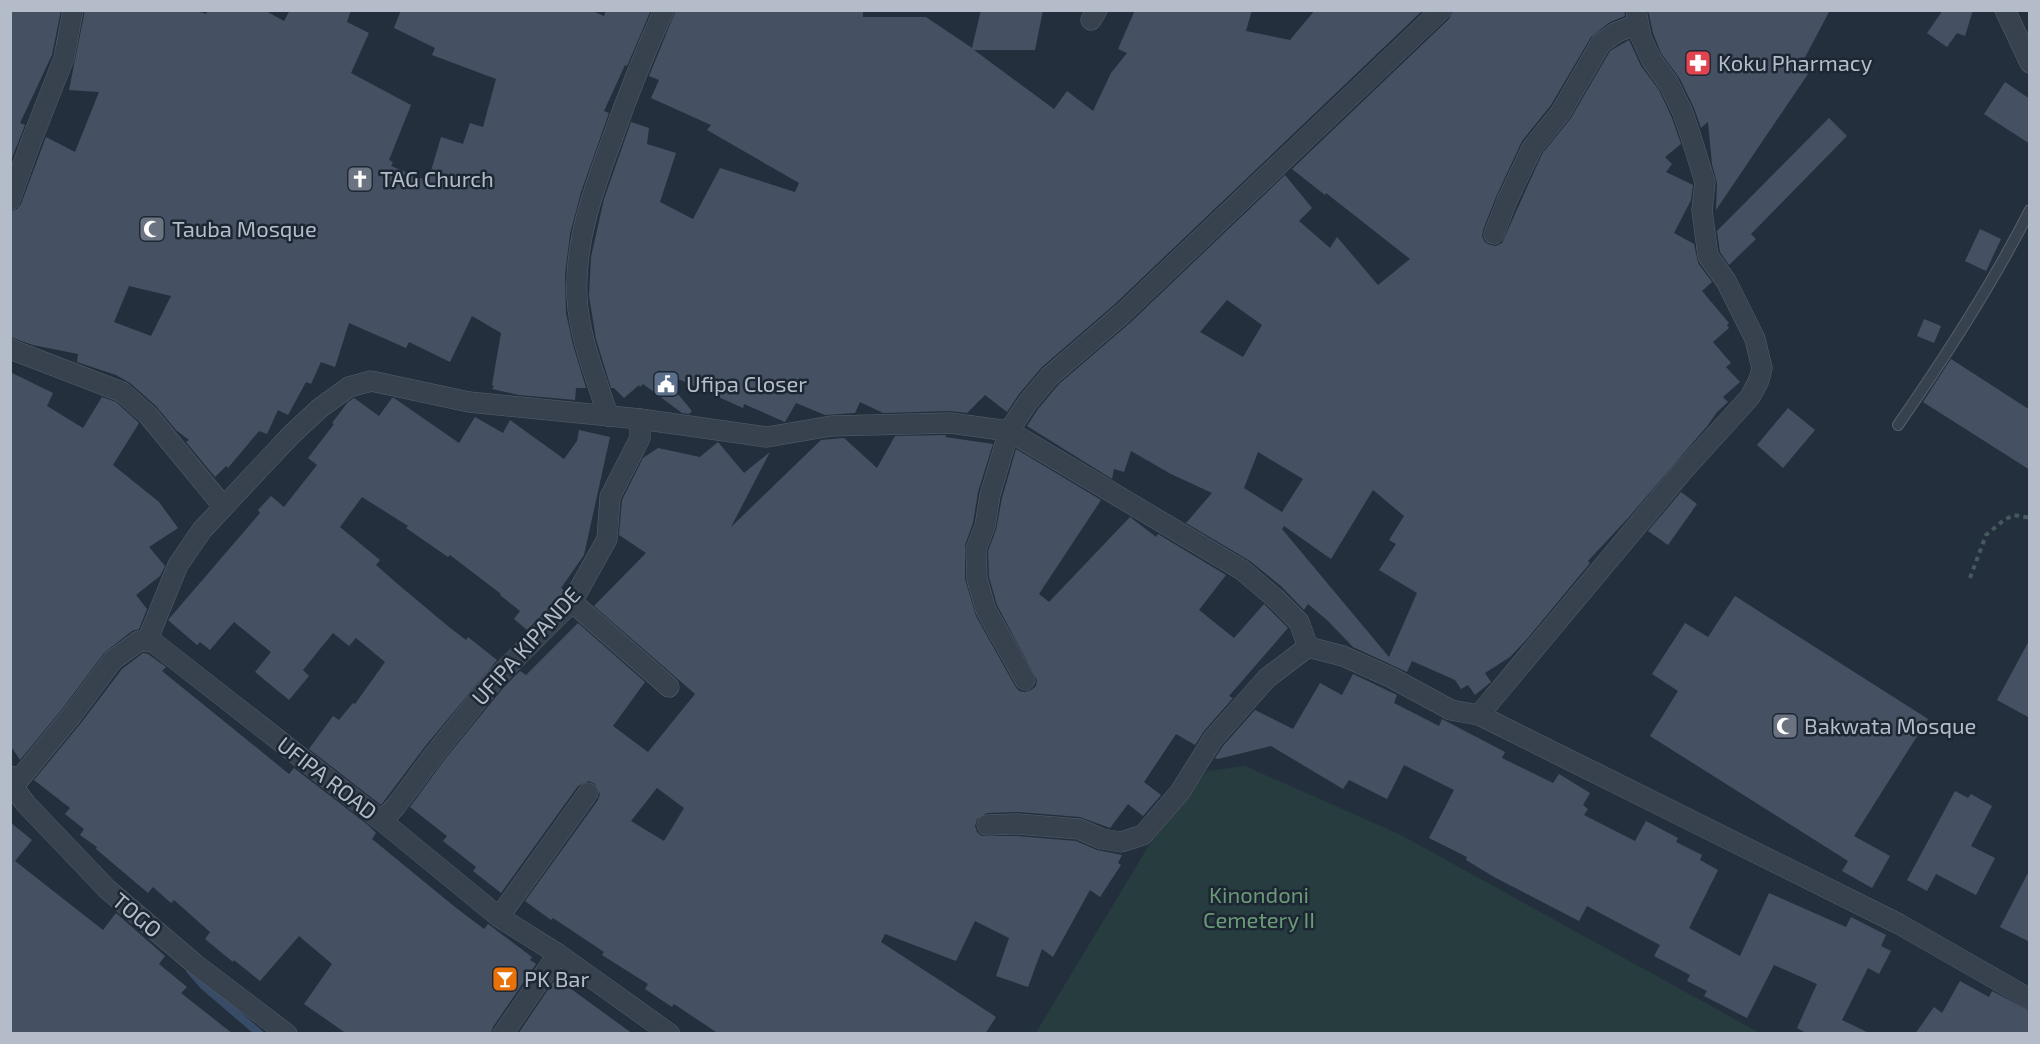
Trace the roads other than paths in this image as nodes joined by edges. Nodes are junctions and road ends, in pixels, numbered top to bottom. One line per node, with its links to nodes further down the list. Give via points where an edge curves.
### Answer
1 (73, 10): 7 (street, via 64,58)
2 (664, 10): 11 (street, via 599,175 577,266 577,298 585,344)
3 (1441, 10): 14 (street, via 1123,313 1050,376)
4 (2005, 10): 6 (street)
5 (1637, 17): 9 (street, via 1601,43 1561,112 1532,148); 21 (street, via 1651,59 1683,113 1705,182 1702,210 1708,256 1726,281 1755,339 1762,368 1750,397 1682,472)
6 (2030, 63)
7 (10, 200)
8 (2030, 210): 13 (lane, via 1952,346)
9 (1494, 234)
10 (10, 349): 15 (street, via 122,392 148,415)
11 (608, 416): 12 (street); 15 (street, via 469,402 371,381 349,387 320,408)
12 (640, 419): 14 (street, via 767,437 831,426 950,423); 16 (street, UFIPA KIPANDE, via 640,438 610,497 607,539)
13 (1898, 425)
14 (1009, 431): 18 (street, via 1242,570 1299,622); 19 (street, via 976,549 976,579 986,610)
15 (224, 506): 17 (street, via 178,565)
16 (572, 602): 20 (street); 24 (street, UFIPA KIPANDE, via 495,679)
17 (147, 641): 22 (street, via 139,641 112,660 72,715); 24 (street, UFIPA ROAD)
18 (1308, 647): 21 (street, via 1343,656 1451,710); 25 (street, via 1267,678 1220,730 1180,792 1143,835 1121,842 1079,829)
19 (1025, 680)
20 (669, 687)
21 (1479, 715): 28 (street, via 1899,924)
22 (12, 781): 29 (street, TOGO, via 40,820 106,889)
23 (588, 793): 26 (street)
24 (382, 821): 26 (street, UFIPA ROAD)
25 (987, 825)
26 (499, 916): 27 (street, UFIPA ROAD)
27 (558, 954): 30 (street); 31 (street, UFIPA ROAD)
28 (2030, 999)
29 (287, 1034)
30 (503, 1034)
31 (670, 1034)

